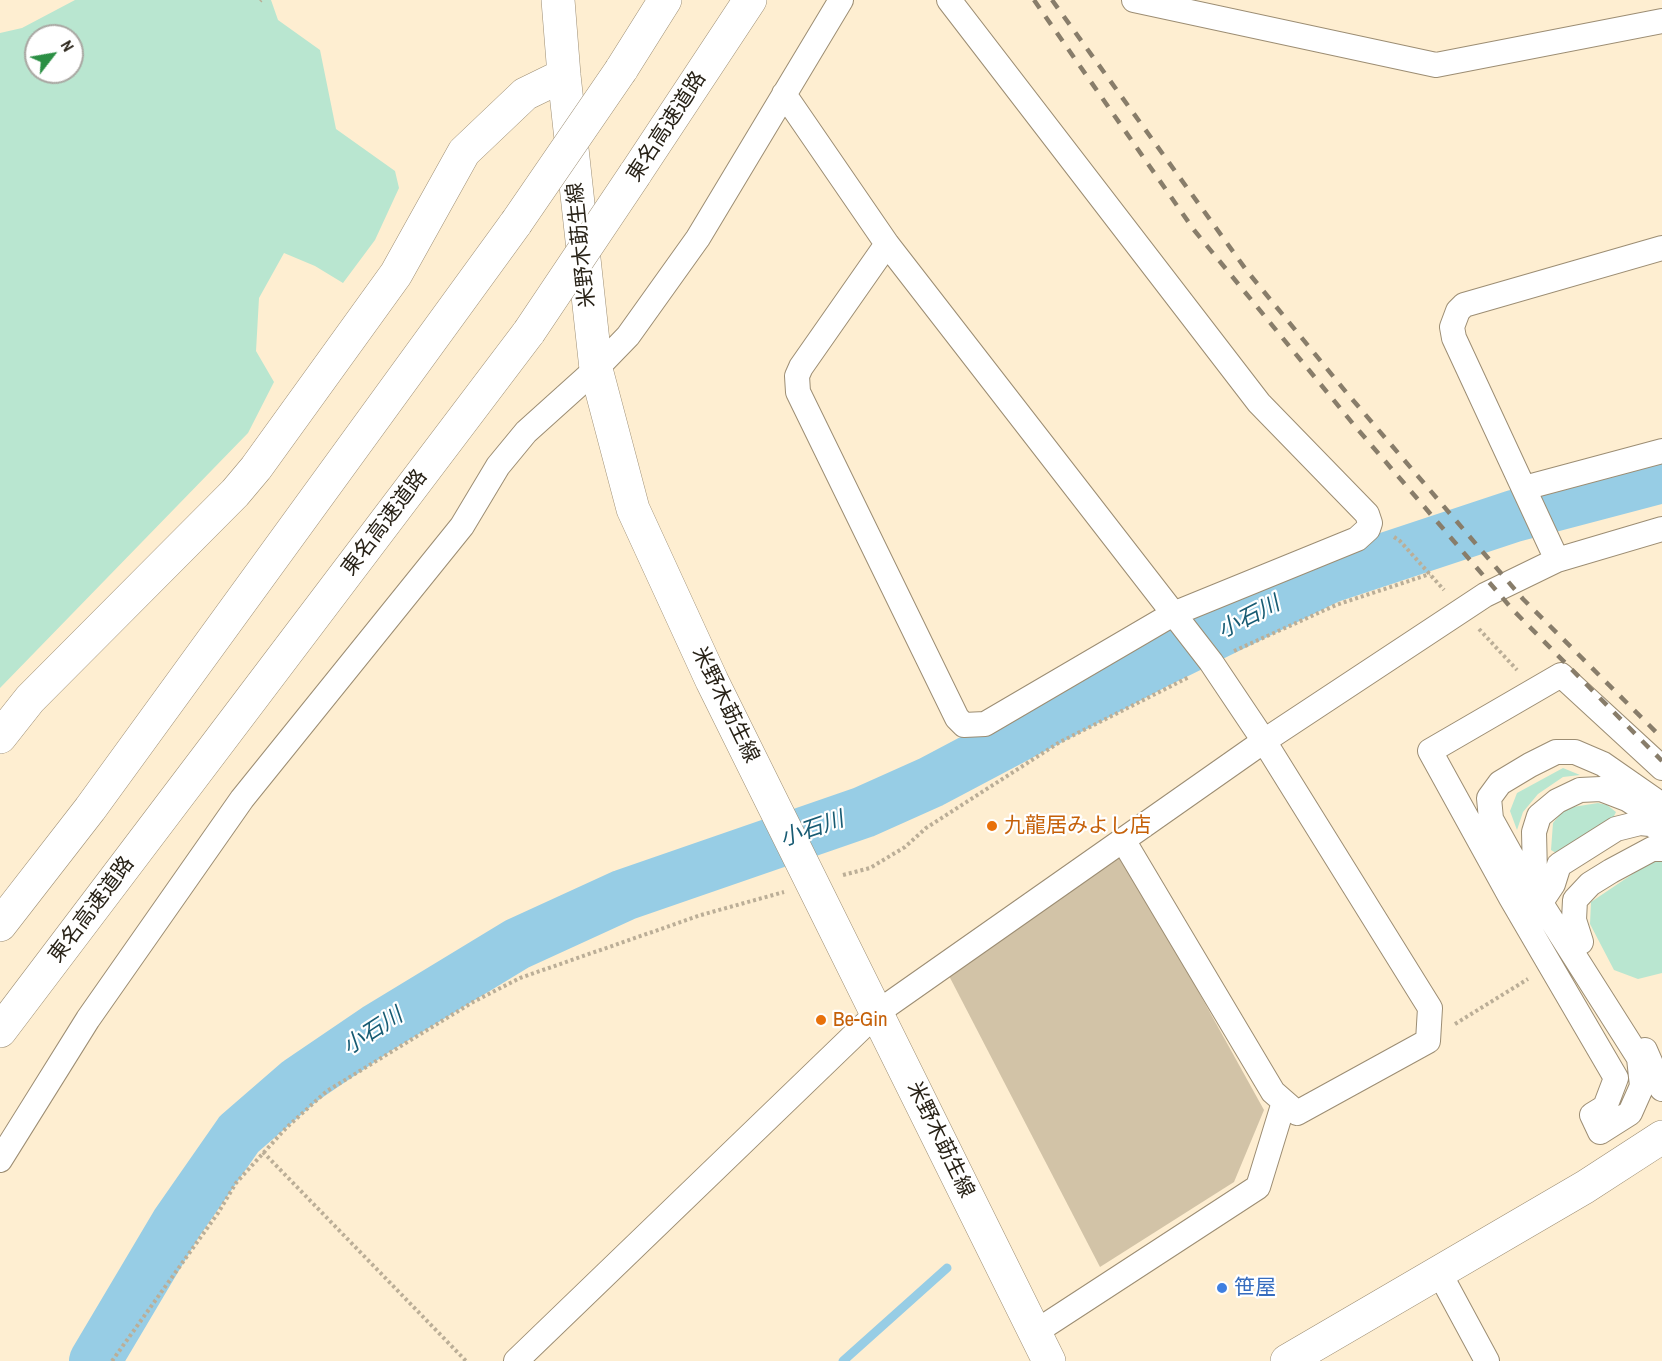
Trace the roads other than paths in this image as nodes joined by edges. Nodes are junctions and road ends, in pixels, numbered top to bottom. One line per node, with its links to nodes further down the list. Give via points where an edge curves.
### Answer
1 (665, 0): 26 (main road, bridge, via 516,223 90,809)
2 (750, 0): 29 (main road, 東名高速道路, bridge, via 530,332)
3 (840, 0): 9 (street)
4 (948, 0): 17 (street, via 1252,395 1367,514 1368,529 1357,539)
5 (1134, 0): 7 (street, via 1436,65)
6 (562, 3): 8 (main road, 米野木莇生線)
7 (1662, 21)
8 (564, 75): 12 (main road, 米野木莇生線); 18 (main road, via 525,94 464,152 396,274 256,468 30,699)
9 (784, 94): 10 (street); 12 (street, via 698,238 628,336)
10 (887, 244): 17 (street); 17 (street, via 801,367 796,376 798,392 957,717 964,724 985,724)
11 (1662, 248): 14 (street, via 1464,305 1458,311 1452,327 1455,338)
12 (596, 369): 28 (main road, 米野木莇生線, via 633,509 712,681); 33 (street, via 526,432 498,466 462,526 242,799 88,1019)
13 (1662, 451): 14 (street)
14 (1527, 495): 16 (street)
15 (1662, 529): 16 (street)
16 (1553, 550): 19 (street)
17 (1173, 614): 19 (street)
18 (0, 737)
19 (1264, 741): 22 (street); 31 (street, via 1430,1008 1428,1041 1297,1113)
20 (1662, 768): 25 (street, via 1561,675 1430,751 1616,1078 1605,1107 1592,1115 1600,1132 1630,1113 1642,1086 1639,1058)
21 (1660, 819): 24 (street, via 1601,789 1580,790 1557,801 1539,816 1534,832); 24 (street, via 1623,785 1585,764 1570,758 1545,768 1516,784 1503,802 1504,824); 25 (street, via 1616,829 1559,865); 25 (street, via 1603,764 1575,752 1556,752 1500,783 1489,798 1491,819)
22 (1123, 840): 28 (street); 31 (street, via 1273,1092)
23 (1662, 849): 27 (street, via 1653,849 1590,884 1575,900 1574,920)
24 (1534, 874): 25 (street)
25 (1541, 902): 27 (street)
26 (0, 925)
27 (1581, 942): 30 (street, via 1631,1018)
28 (878, 1012): 35 (main road, 米野木莇生線); 36 (street)
29 (0, 1031)
30 (1662, 1089)
31 (1284, 1102): 35 (street, via 1257,1187)
32 (1662, 1137): 34 (main road)
33 (0, 1160)
34 (1440, 1274): 37 (main road); 38 (street)
35 (1041, 1347)
36 (516, 1361)
37 (1287, 1361)
38 (1487, 1361)

